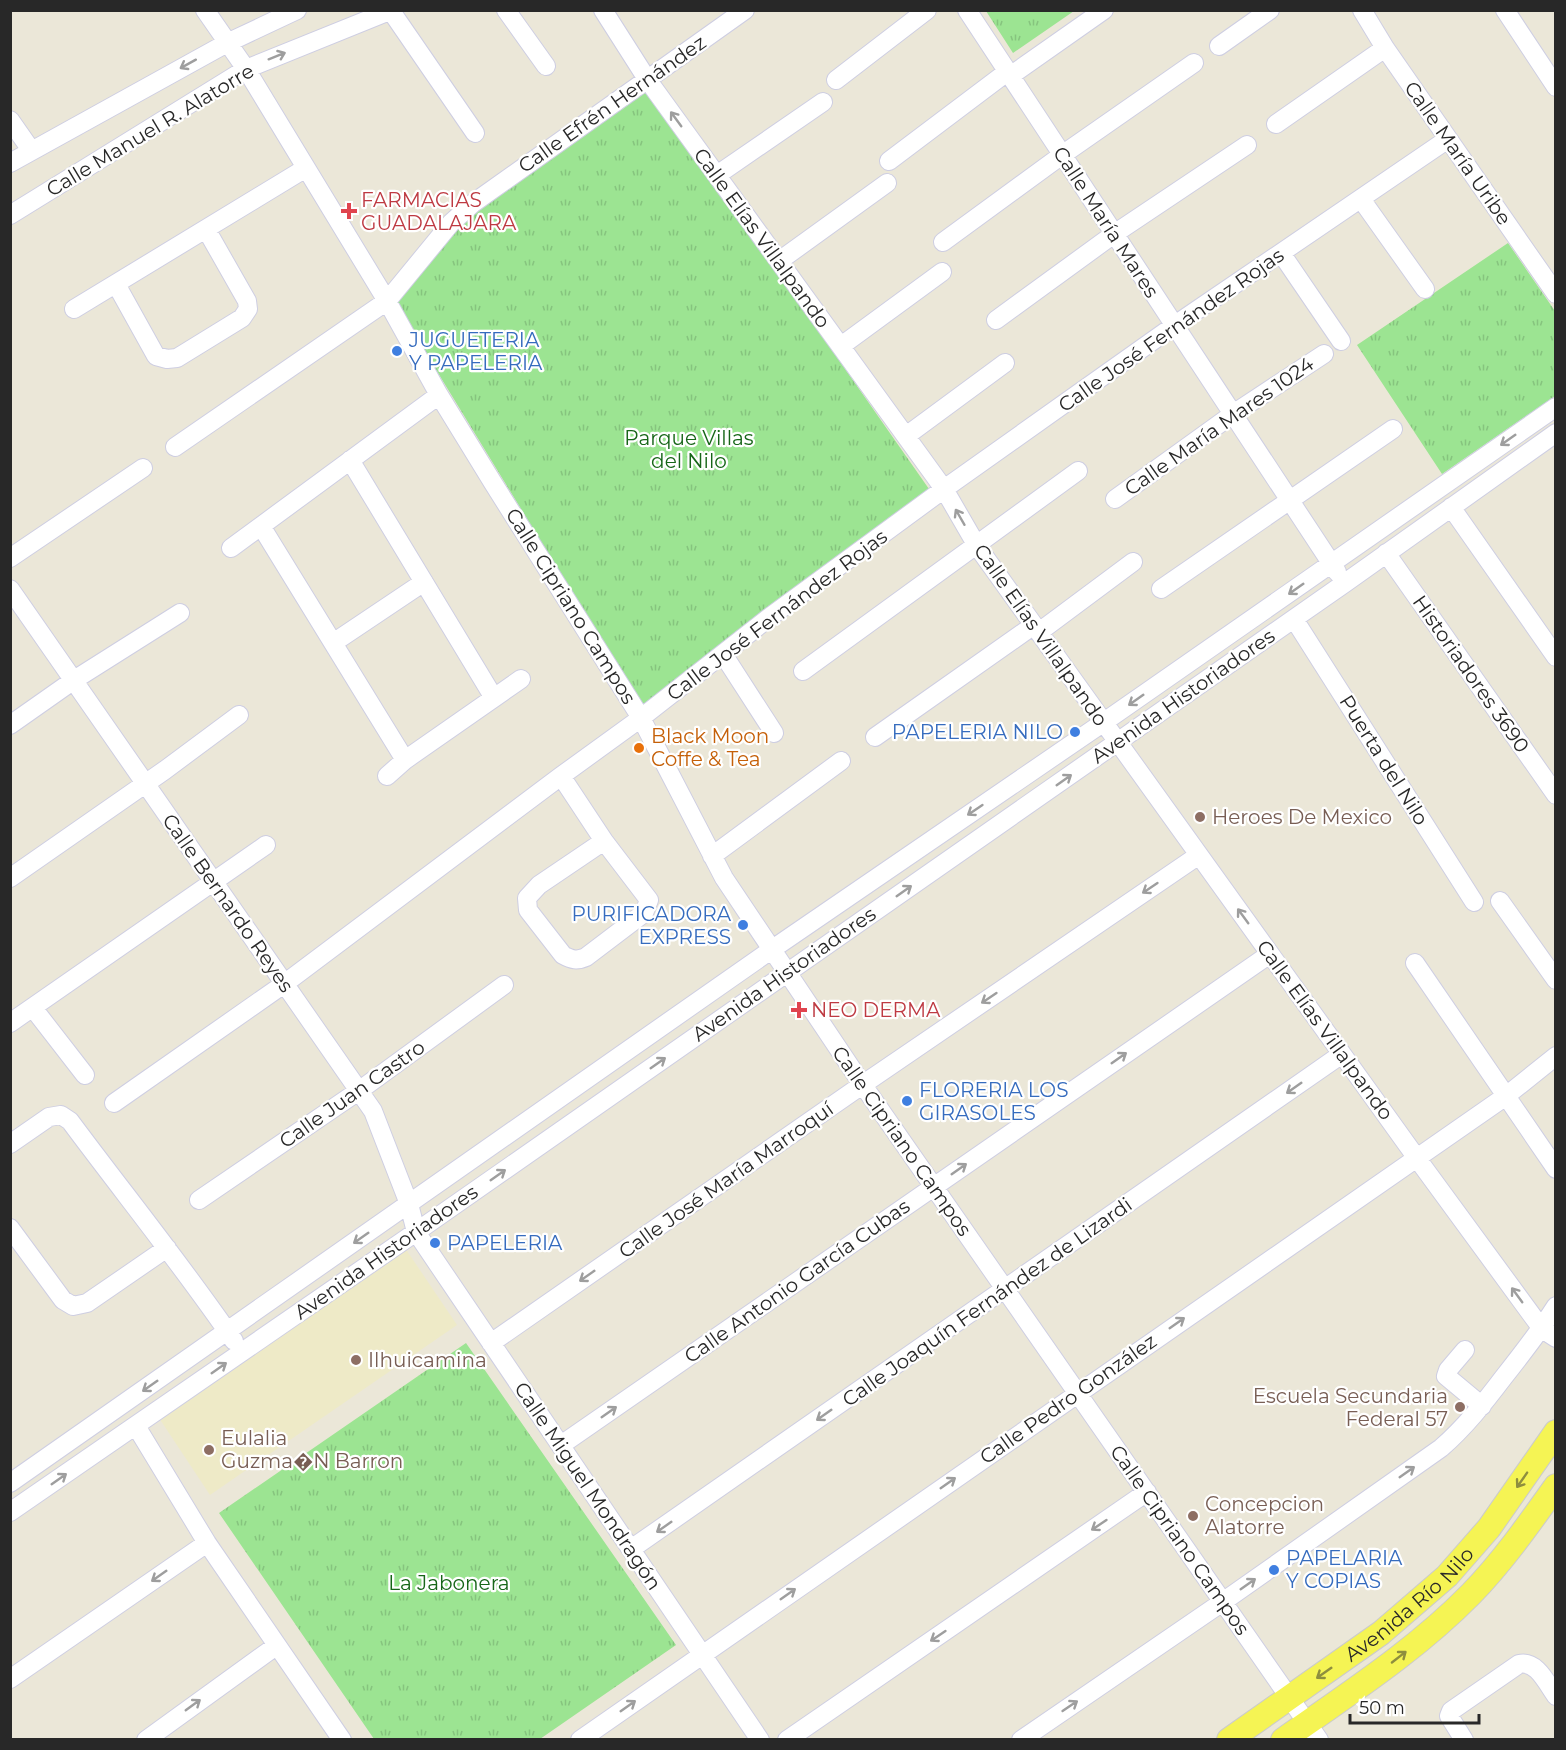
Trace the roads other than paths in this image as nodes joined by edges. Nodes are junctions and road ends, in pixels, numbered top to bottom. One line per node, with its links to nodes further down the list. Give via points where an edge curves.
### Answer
1 (205, 10): 13 (street, Calle Cipriano Campos)
2 (297, 10): 13 (street, Calle Manuel R. Alatorre)
3 (506, 10): 17 (street)
4 (603, 10): 20 (street, Calle Elías Villalpando)
5 (745, 10): 20 (street, Calle Efrén Hernández)
6 (927, 10): 21 (street)
7 (967, 10): 19 (street, Calle María Mares)
8 (1104, 10): 19 (street)
9 (1270, 10): 14 (street)
10 (1362, 10): 15 (street, Calle María Uribe)
11 (1505, 10): 22 (street)
12 (392, 11): 18 (street, Calle Manuel R. Alatorre, one-way to 12); 26 (street)
13 (227, 43): 18 (street, Calle Cipriano Campos); 29 (street, Calle Manuel R. Alatorre, one-way to 29)
14 (1219, 46)
15 (1386, 48): 25 (street); 27 (street, Calle María Uribe)
16 (1194, 63): 30 (street)
17 (546, 66)
18 (246, 69): 33 (street, Calle Cipriano Campos); 37 (street, Calle Manuel R. Alatorre)
19 (1009, 74): 30 (street, Calle María Mares); 31 (street)
20 (647, 79): 34 (street, Calle Elías Villalpando, one-way to 20); 47 (street, Calle Efrén Hernández, via 462,212)
21 (837, 80)
22 (1556, 87)
23 (823, 102): 34 (street)
24 (10, 120): 29 (street)
25 (1276, 124)
26 (475, 133)
27 (1448, 139): 36 (street, Calle José Fernández Rojas); 46 (street, Calle María Uribe)
28 (1247, 145): 39 (street)
29 (31, 150): 32 (street, Calle Manuel R. Alatorre)
30 (1062, 154): 39 (street, Calle María Mares); 40 (street)
31 (889, 161)
32 (10, 163)
33 (306, 168): 38 (street); 47 (street, Calle Cipriano Campos)
34 (717, 175): 42 (street, Calle Elías Villalpando)
35 (887, 183): 42 (street)
36 (1361, 199): 41 (street, Calle José Fernández Rojas); 45 (street)
37 (10, 215)
38 (206, 229): 44 (street); 44 (street, via 248,301 248,309 242,318 177,358 156,356)
39 (1114, 234): 49 (street); 50 (street, Calle María Mares)
40 (943, 242)
41 (1281, 253): 50 (street, Calle José Fernández Rojas); 51 (street)
42 (779, 261): 52 (street, Calle Elías Villalpando)
43 (942, 272): 52 (street)
44 (116, 284): 48 (street)
45 (1425, 289)
46 (1556, 294)
47 (387, 300): 55 (street, Calle Cipriano Campos); 61 (street, Calle Efrén Hernández)
48 (74, 309)
49 (996, 320)
50 (1175, 326): 57 (street, Calle María Mares); 65 (street, Calle José Fernández Rojas)
51 (1341, 340)
52 (841, 346): 60 (street, Calle Elías Villalpando)
53 (1324, 354): 57 (street, Calle María Mares 1024)
54 (1005, 363): 60 (street)
55 (439, 395): 62 (street); 91 (street, Calle Cipriano Campos)
56 (1556, 407): 75 (street, Avenida Historiadores, one-way to 75)
57 (1233, 414): 66 (street, Calle María Mares 1024); 67 (street, Calle María Mares)
58 (1393, 429): 67 (street)
59 (1556, 433): 68 (street, Avenida Historiadores)
60 (906, 436): 65 (street, Calle Elías Villalpando)
61 (175, 447)
62 (350, 460): 69 (street); 76 (street)
63 (143, 468): 73 (street)
64 (1078, 471): 70 (street)
65 (944, 489): 70 (street, Calle Elías Villalpando, one-way to 65); 84 (street, Calle José Fernández Rojas)
66 (1115, 499)
67 (1290, 499): 75 (street, Calle María Mares); 79 (street)
68 (1451, 507): 72 (street, Avenida Historiadores); 85 (street)
69 (261, 526): 71 (street); 83 (street)
70 (977, 546): 82 (street, Calle Elías Villalpando); 86 (street)
71 (231, 548)
72 (1386, 553): 77 (street, Avenida Historiadores); 102 (street, Historiadores 3690)
73 (10, 558)
74 (1133, 562): 82 (street)
75 (1332, 564): 77 (street, Calle María Mares); 92 (street, Avenida Historiadores, one-way to 92)
76 (424, 582): 83 (street); 89 (street)
77 (1345, 583): 81 (street, Avenida Historiadores)
78 (10, 589): 88 (street, Calle Bernardo Reyes)
79 (1161, 589)
80 (180, 612): 88 (street)
81 (1294, 619): 96 (street, Avenida Historiadores); 110 (street, Puerta del Nilo)
82 (1036, 629): 92 (street, Calle Elías Villalpando); 95 (street)
83 (333, 643): 97 (street)
84 (723, 654): 91 (street, Calle José Fernández Rojas); 94 (street)
85 (1556, 657)
86 (803, 670)
87 (521, 679): 89 (street)
88 (74, 680): 93 (street); 101 (street, Calle Bernardo Reyes)
89 (494, 698): 97 (street)
90 (238, 715): 101 (street)
91 (641, 718): 100 (street, Calle José Fernández Rojas); 106 (street, Calle Cipriano Campos)
92 (1104, 722): 96 (street, Calle Elías Villalpando); 111 (street, Avenida Historiadores, one-way to 111)
93 (10, 725)
94 (774, 733)
95 (875, 737)
96 (1117, 742): 105 (street, Calle Elías Villalpando); 114 (street, Avenida Historiadores, one-way to 96)
97 (405, 760): 99 (street)
98 (841, 761): 106 (street)
99 (387, 776)
100 (561, 776): 103 (street); 116 (street, Calle José Fernández Rojas)
101 (145, 783): 107 (street); 108 (street, Calle Bernardo Reyes)
102 (1556, 795)
103 (604, 841): 103 (street, via 649,905 586,957 568,959 528,910 527,898 539,885)
104 (266, 845): 108 (street)
105 (1199, 855): 112 (street, Calle Elías Villalpando, one-way to 105); 123 (street, Calle José María Marroquí, one-way to 123)
106 (712, 856): 111 (street, Calle Cipriano Campos)
107 (10, 878)
108 (214, 881): 116 (street, Calle Bernardo Reyes); 118 (street)
109 (1500, 901): 115 (street)
110 (1474, 902)
111 (771, 950): 114 (street, Calle Cipriano Campos); 132 (street, Avenida Historiadores)
112 (1270, 954): 120 (street, Calle Elías Villalpando); 130 (street, Calle Antonio García Cubas, one-way to 112)
113 (1415, 963): 125 (street)
114 (786, 973): 123 (street, Calle Cipriano Campos); 134 (street, Avenida Historiadores, one-way to 114)
115 (1556, 980)
116 (284, 984): 124 (street, Calle Bernardo Reyes); 126 (street, Calle José Fernández Rojas)
117 (504, 985): 124 (street, Calle Juan Castro)
118 (33, 1008): 119 (street); 122 (street)
119 (10, 1023)
120 (1342, 1054): 128 (street, Calle Elías Villalpando); 136 (street, Calle Joaquín Fernández de Lizardi, one-way to 136)
121 (1556, 1056): 125 (street, Calle Pedro González)
122 (85, 1075)
123 (862, 1085): 130 (street, Calle Cipriano Campos); 140 (street, Calle José María Marroquí, one-way to 140)
124 (360, 1089): 131 (street, Calle Juan Castro); 132 (street, Calle Bernardo Reyes, via 373,1111)
125 (1506, 1096): 128 (street, Calle Pedro González); 129 (street)
126 (114, 1103)
127 (10, 1144): 135 (street, via 49,1117 62,1115)
128 (1416, 1157): 139 (street, Calle Elías Villalpando, one-way to 128); 143 (street, Calle Pedro González, one-way to 128)
129 (1556, 1169)
130 (933, 1186): 136 (street, Calle Cipriano Campos); 147 (street, Calle Antonio García Cubas, one-way to 130)
131 (199, 1200)
132 (409, 1204): 134 (street, Calle Bernardo Reyes); 138 (street, Avenida Historiadores, one-way to 138)
133 (10, 1228): 135 (street, via 63,1300 73,1306 87,1303)
134 (416, 1232): 140 (street, Calle Miguel Mondragón); 142 (street, Avenida Historiadores)
135 (167, 1248): 138 (street)
136 (1005, 1289): 143 (street, Calle Cipriano Campos); 153 (street, Calle Joaquín Fernández de Lizardi, one-way to 153)
137 (1556, 1306): 139 (street)
138 (227, 1331): 142 (street); 148 (street, Avenida Historiadores, one-way to 148)
139 (1549, 1334): 144 (street)
140 (491, 1342): 147 (street, Calle Miguel Mondragón)
141 (1466, 1350): 144 (street, via 1446,1376)
142 (242, 1352): 145 (street, Avenida Historiadores, one-way to 142)
143 (1077, 1392): 150 (street, Calle Cipriano Campos); 156 (street, Calle Pedro González, one-way to 143)
144 (1482, 1406): 154 (street, one-way to 144, via 1441,1448)
145 (136, 1425): 151 (street, Avenida Historiadores, one-way to 145); 152 (street)
146 (1556, 1432): 159 (main road, Avenida Río Nilo, one-way to 159, via 1489,1528 1448,1576 1381,1633)
147 (561, 1445): 153 (street, Calle Miguel Mondragón)
148 (10, 1483)
149 (1556, 1486): 160 (main road, Avenida Río Nilo, one-way to 149, via 1449,1615 1513,1548)
150 (1147, 1492): 154 (street, Calle Cipriano Campos); 165 (street, one-way to 165)
151 (10, 1512)
152 (207, 1543): 155 (street); 157 (street, one-way to 157)
153 (631, 1549): 156 (street, Calle Miguel Mondragón)
154 (1224, 1601): 159 (street, Calle Cipriano Campos); 166 (street, one-way to 154)
155 (276, 1646): 161 (street, one-way to 155); 162 (street)
156 (702, 1654): 163 (street, Calle Pedro González, one-way to 156); 164 (street, Calle Miguel Mondragón)
157 (10, 1679)
158 (1556, 1696): 169 (street, via 1534,1667 1519,1664 1449,1716)
159 (1290, 1697): 160 (street, Calle Cipriano Campos); 167 (main road, Avenida Río Nilo)
160 (1313, 1731): 168 (main road, Avenida Río Nilo)
161 (146, 1740)
162 (342, 1740)
163 (580, 1740)
164 (760, 1740)
165 (787, 1740)
166 (1021, 1740)
167 (1229, 1740)
168 (1283, 1740)
169 (1464, 1740)

